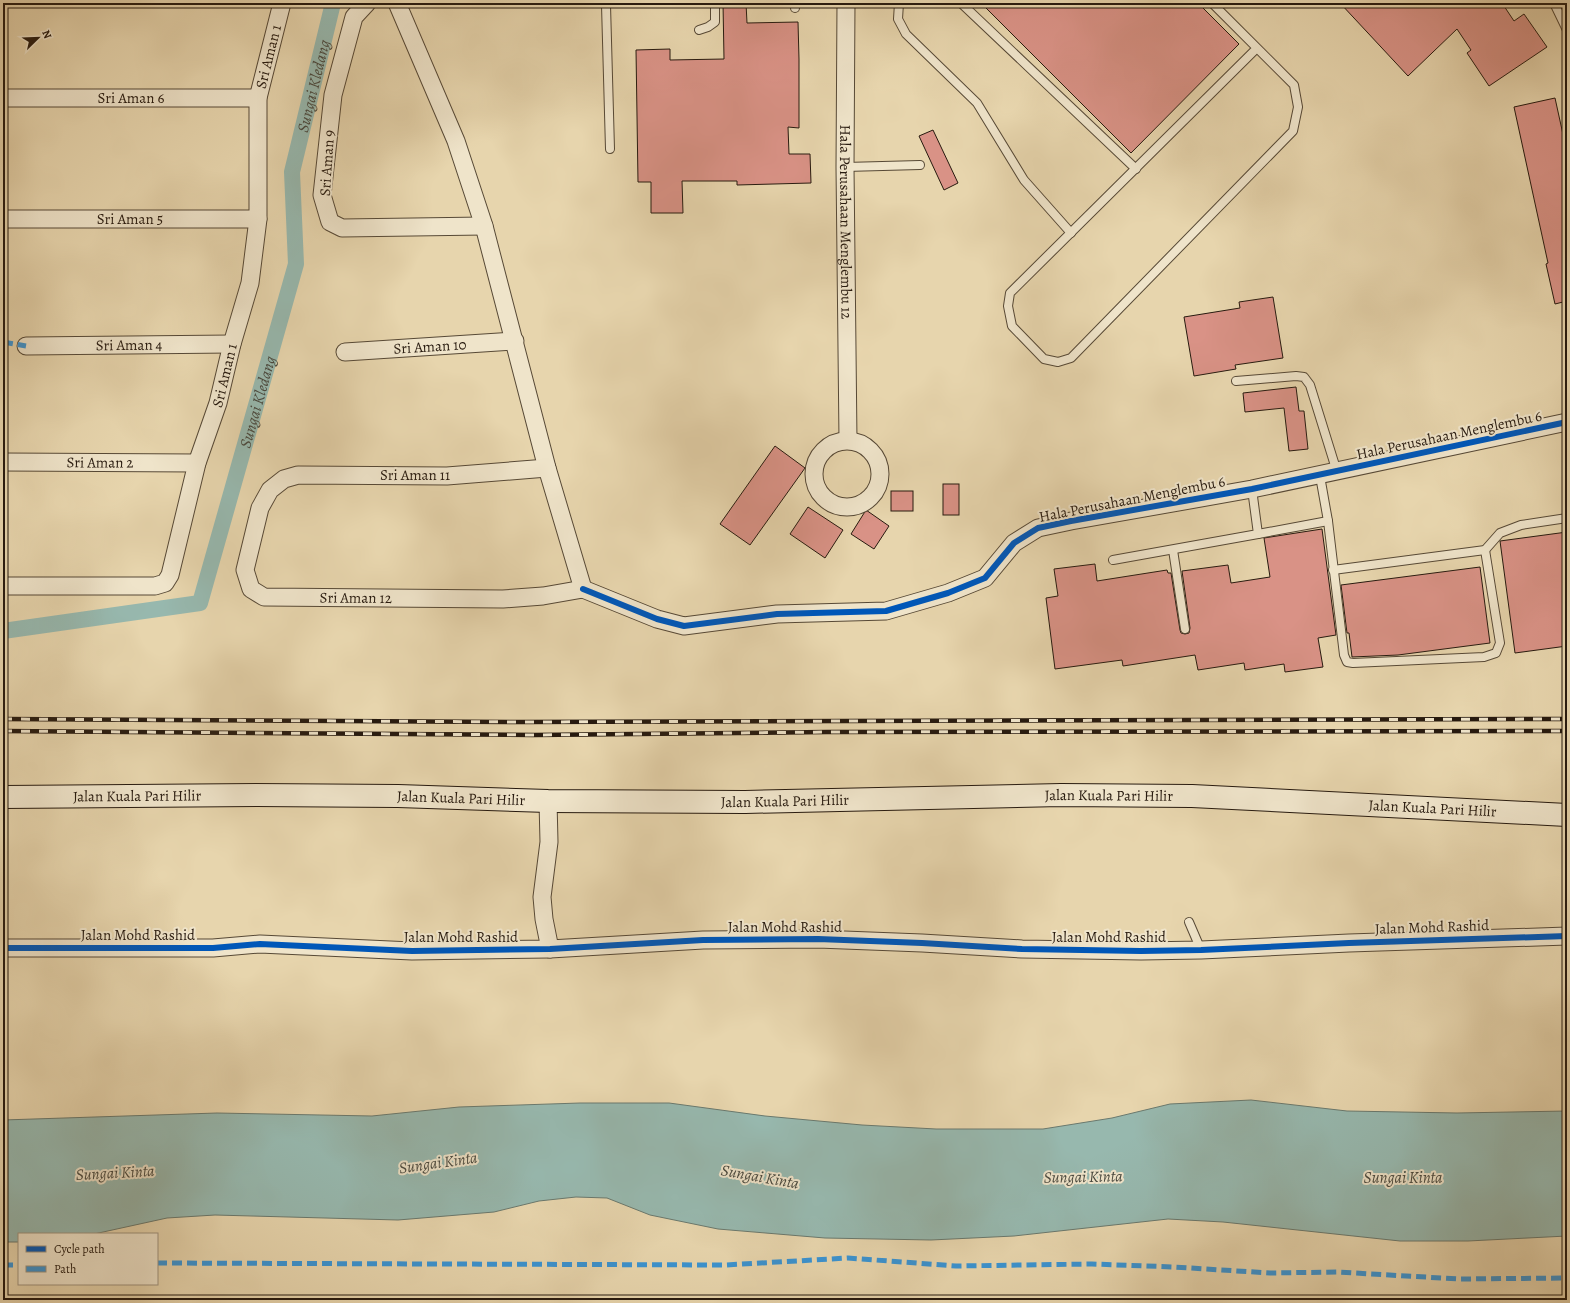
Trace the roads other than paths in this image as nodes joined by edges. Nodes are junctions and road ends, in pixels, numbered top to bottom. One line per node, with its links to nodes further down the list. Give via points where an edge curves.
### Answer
1 (282, 3): 15 (street, Sri Aman 1)
2 (367, 3): 22 (street, Sri Aman 9, via 354,17 333,95 322,195 330,222 342,228)
3 (398, 3): 22 (street, via 456,141)
4 (607, 3): 16 (lane)
5 (715, 3): 11 (lane, via 715,22)
6 (846, 3): 18 (street, Hala Perusahaan Menglembu 12)
7 (899, 3): 23 (lane, via 898,19 906,34 977,103 1024,180)
8 (961, 3): 19 (lane)
9 (1212, 3): 13 (lane)
10 (1554, 3): 12 (lane)
11 (699, 30)
12 (1567, 30)
13 (1257, 48): 19 (lane); 23 (lane, via 1294,85 1298,107 1293,131 1071,358 1058,362 1044,359 1012,326 1008,306 1010,293)
14 (3, 98): 15 (street, Sri Aman 6)
15 (258, 98): 21 (street, Sri Aman 1)
16 (610, 149)
17 (920, 165): 18 (lane)
18 (845, 167): 30 (street, Hala Perusahaan Menglembu 12)
19 (1136, 169): 23 (lane)
20 (3, 219): 21 (street, Sri Aman 5)
21 (258, 219): 25 (street, Sri Aman 1, via 250,283)
22 (484, 226): 24 (street)
23 (1071, 233)
24 (515, 341): 27 (street, Sri Aman 10); 33 (street)
25 (232, 344): 26 (street, Sri Aman 4); 32 (street, Sri Aman 1, via 218,403)
26 (26, 346)
27 (345, 352)
28 (1236, 381): 34 (lane, via 1304,377 1310,385)
29 (1567, 422): 34 (street, Hala Perusahaan Menglembu 6)
30 (848, 440)
31 (3, 462): 32 (street, Sri Aman 2)
32 (197, 463): 45 (street, Sri Aman 1, via 170,575 165,583 155,586)
33 (547, 468): 36 (street, Sri Aman 11, via 447,476 298,474); 46 (street)
34 (1337, 472): 35 (street, Hala Perusahaan Menglembu 6)
35 (1320, 476): 37 (street, Hala Perusahaan Menglembu 6); 39 (lane)
36 (284, 479): 46 (street, Sri Aman 12, via 270,490 260,508 245,570 251,589 264,597 503,599)
37 (1252, 490): 40 (lane); 46 (street, Hala Perusahaan Menglembu 6, via 1038,528 1014,543 985,578 948,593 886,611 777,614 684,626 657,619)
38 (1567, 518): 42 (lane, via 1520,525 1500,532)
39 (1328, 521): 40 (lane); 44 (lane)
40 (1258, 534): 41 (lane)
41 (1173, 550): 43 (lane); 47 (lane)
42 (1485, 550): 44 (lane); 44 (lane, via 1500,643 1496,652 1484,657 1347,662)
43 (1114, 560)
44 (1333, 570)
45 (3, 586)
46 (583, 589)
47 (1185, 629)
48 (3, 797): 49 (street, Jalan Kuala Pari Hilir, via 256,795)
49 (548, 801): 50 (street, Jalan Kuala Pari Hilir, via 745,802 1192,796); 54 (street, via 548,842 542,897)
50 (1567, 815)
51 (1189, 922): 55 (lane)
52 (1567, 936): 55 (street, Jalan Mohd Rashid, via 1349,942)
53 (3, 948): 54 (street, Jalan Mohd Rashid, via 213,948 260,944 412,951)
54 (550, 950): 55 (street, Jalan Mohd Rashid, via 703,940 818,939 1022,949)
55 (1201, 950)

